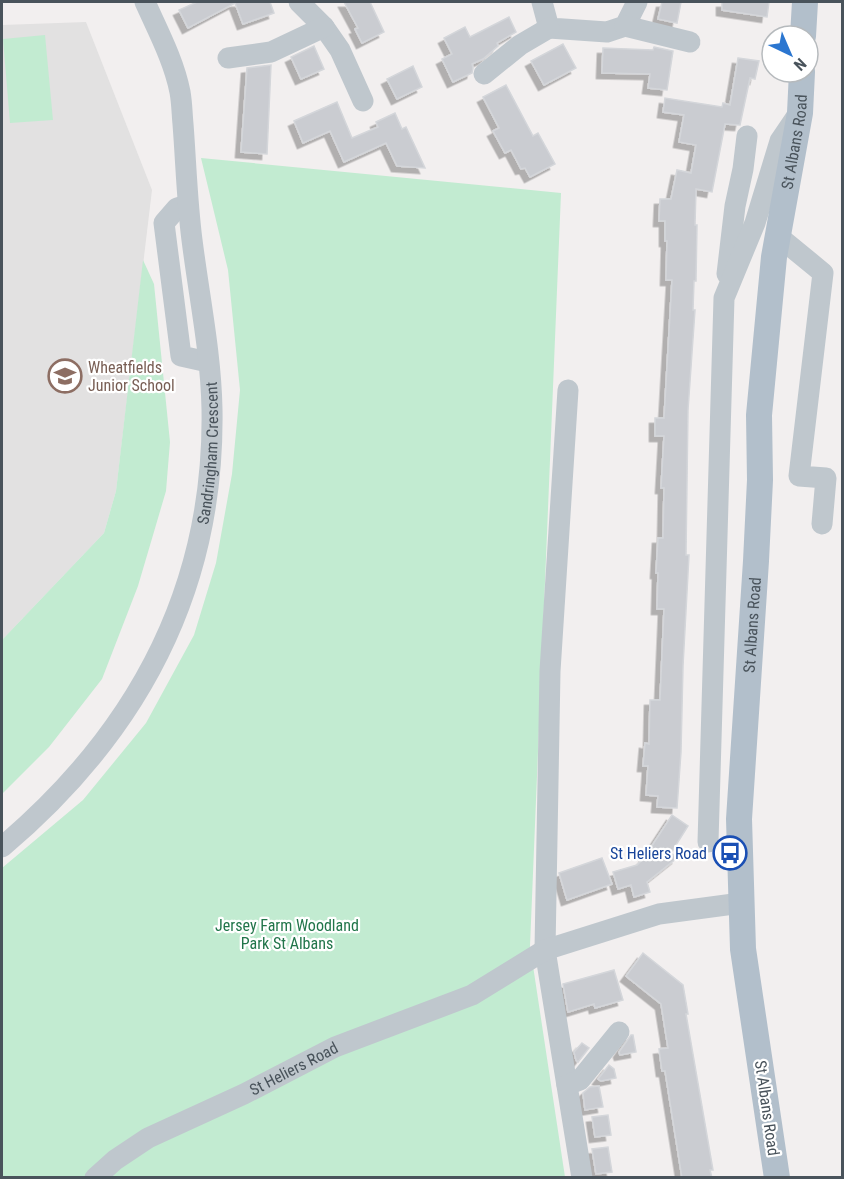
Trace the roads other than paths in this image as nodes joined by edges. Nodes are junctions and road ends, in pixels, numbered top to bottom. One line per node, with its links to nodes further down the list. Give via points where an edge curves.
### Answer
1 (145, 2): 23 (street, Sandringham Crescent, via 180,92 187,205 212,407 210,480 197,554 170,629 145,682 86,765 54,801)
2 (299, 2): 8 (street)
3 (542, 2): 9 (street)
4 (637, 2): 7 (street)
5 (805, 2): 6 (main road)
6 (804, 24)
7 (625, 26): 9 (street, via 608,32); 10 (street)
8 (324, 27): 11 (street, via 271,52); 14 (street, via 340,50)
9 (549, 27): 12 (street)
10 (690, 42)
11 (228, 58)
12 (484, 74)
13 (801, 84): 15 (main road, St Albans Road)
14 (363, 101)
15 (800, 113): 17 (main road, St Albans Road); 18 (street, via 780,141 755,223)
16 (747, 136): 18 (street)
17 (778, 236): 20 (street, via 823,273 799,476); 24 (main road, St Albans Road, via 759,415 757,549 739,819)
18 (724, 298): 22 (street)
19 (568, 390): 25 (street, via 550,672)
20 (834, 477): 21 (street)
21 (822, 524)
22 (708, 842)
23 (2, 847)
24 (741, 903): 25 (street, St Heliers Road, via 659,914); 30 (main road, St Albans Road, via 743,949)
25 (545, 950): 27 (street); 28 (street, St Heliers Road, via 471,995 335,1047 147,1138)
26 (619, 1032): 27 (street, via 580,1080)
27 (567, 1084): 29 (street)
28 (95, 1178)
29 (582, 1178)
30 (777, 1178)

